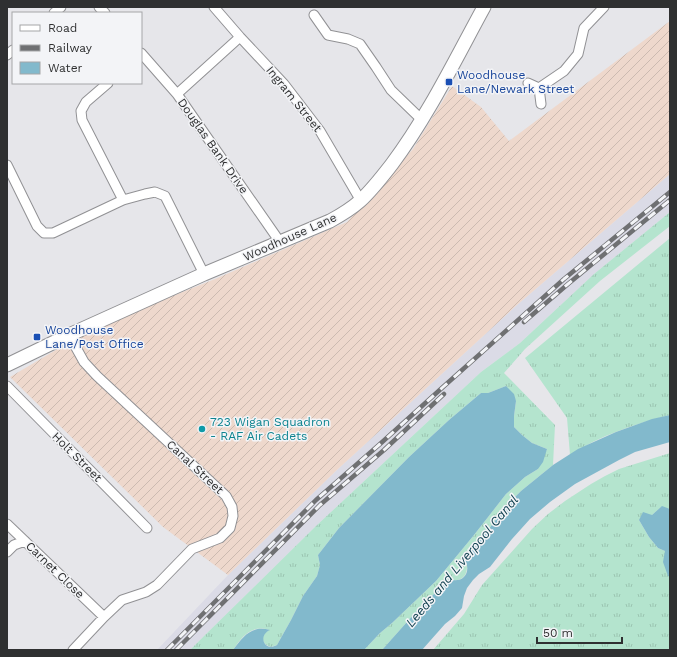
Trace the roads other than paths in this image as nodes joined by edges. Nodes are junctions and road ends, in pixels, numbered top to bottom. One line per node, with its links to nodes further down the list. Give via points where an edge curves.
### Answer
1 (214, 7): 5 (street, Ingram Street)
2 (484, 7): 12 (main road, Woodhouse Lane)
3 (604, 7): 9 (street, via 584,28 578,54 564,71)
4 (314, 16): 12 (street, via 328,36 360,44 391,90)
5 (240, 37): 10 (street); 15 (street, Ingram Street, via 284,84 320,131)
6 (142, 55): 10 (street, Douglas Bank Drive)
7 (528, 82): 9 (street)
8 (107, 84): 14 (street, via 86,102 81,111 82,120)
9 (539, 88): 11 (street)
10 (178, 94): 16 (street, Douglas Bank Drive)
11 (541, 104)
12 (422, 120): 15 (main road, Woodhouse Lane, via 392,164)
13 (7, 166): 14 (street, via 44,233 53,233)
14 (123, 200): 17 (street, via 155,192 165,196)
15 (361, 201): 16 (main road, Woodhouse Lane, via 330,221)
16 (280, 242): 17 (main road, Woodhouse Lane)
17 (204, 274): 18 (main road, Woodhouse Lane)
18 (69, 335): 19 (main road, Woodhouse Lane); 25 (street, Canal Street, via 84,362 97,376 226,496 232,507 230,528 220,538 192,549 157,585 146,592 122,600)
19 (7, 364)
20 (7, 386): 22 (street, Holt Street)
21 (7, 524): 23 (street, Carnet Close)
22 (147, 528)
23 (26, 541): 24 (street, via 14,545); 25 (street, Carnet Close)
24 (7, 552)
25 (104, 617): 26 (street, Canal Street)
26 (73, 650)

